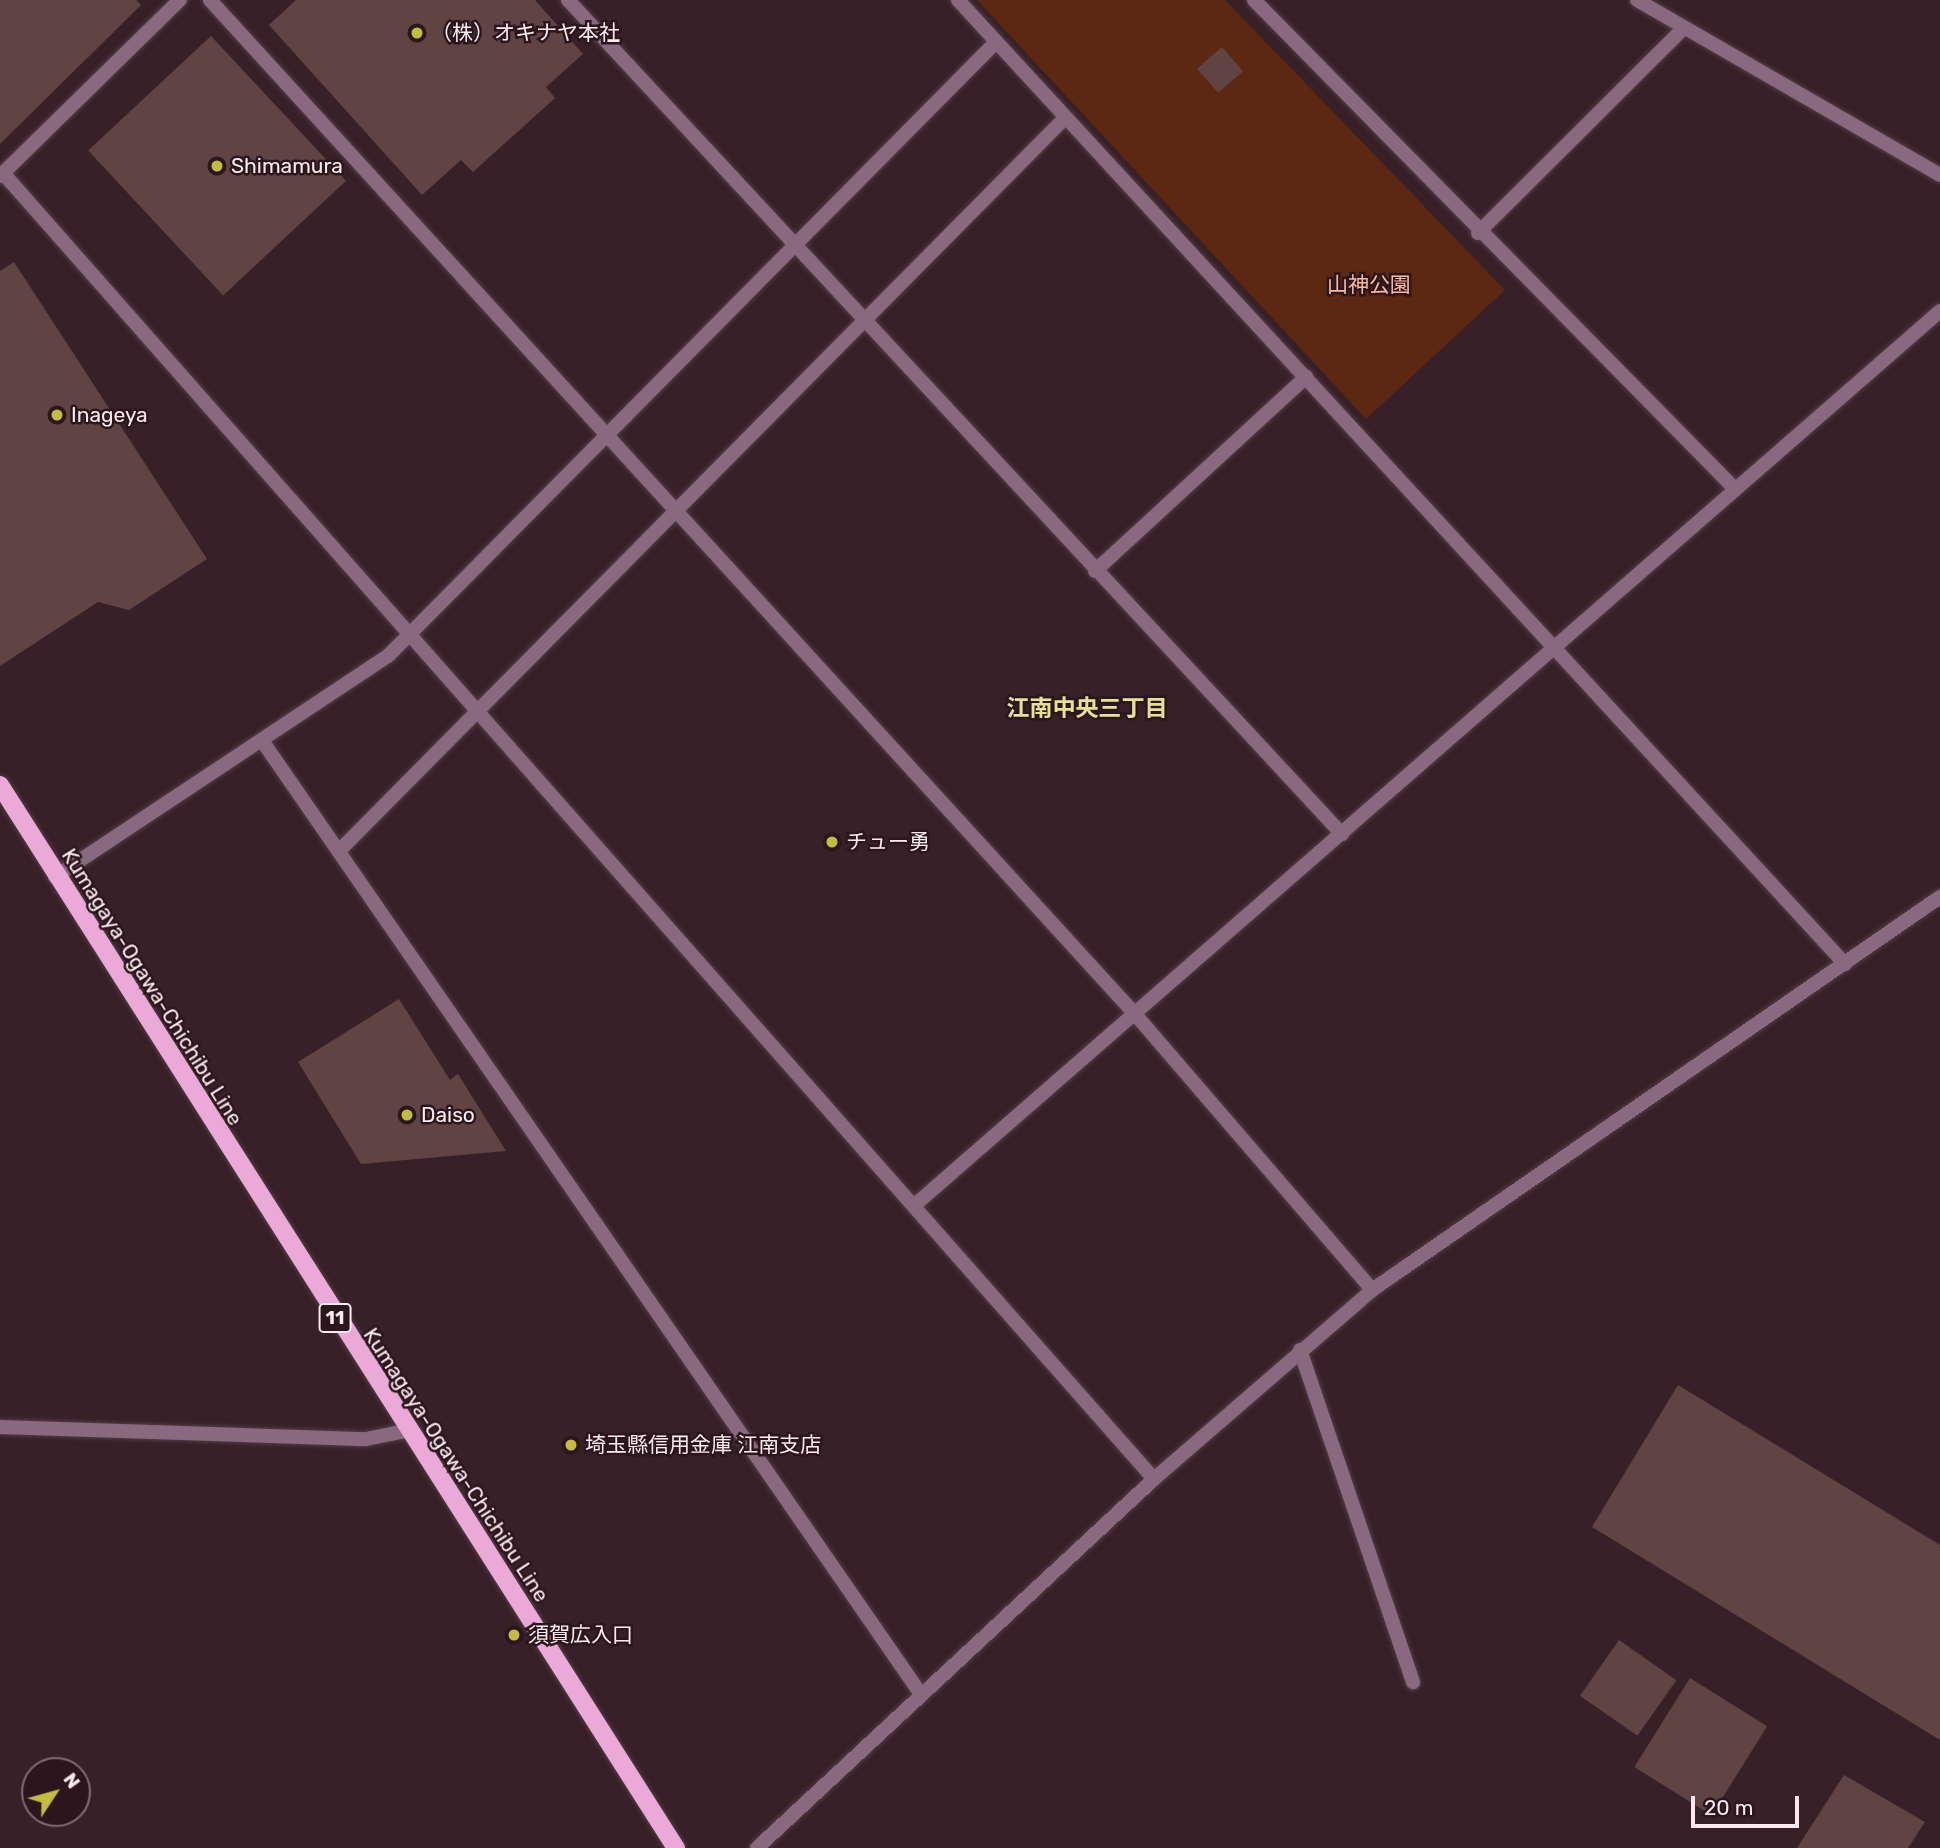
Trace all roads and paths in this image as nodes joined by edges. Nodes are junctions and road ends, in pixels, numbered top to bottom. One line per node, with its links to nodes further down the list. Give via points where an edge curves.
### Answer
1 (180, 0): 10 (street)
2 (210, 0): 17 (street)
3 (568, 0): 13 (street)
4 (957, 0): 8 (street)
5 (1254, 0): 12 (street)
6 (1637, 0): 7 (street)
7 (1682, 30): 11 (street); 12 (street)
8 (996, 42): 9 (street); 13 (street)
9 (1065, 118): 15 (street); 16 (street)
10 (1, 174): 21 (street)
11 (1940, 175)
12 (1478, 233): 18 (street)
13 (796, 246): 15 (street); 17 (street)
14 (1940, 311): 18 (street)
15 (862, 318): 19 (street); 20 (street)
16 (1306, 377): 20 (street); 22 (street)
17 (606, 436): 19 (street); 21 (street)
18 (1734, 488): 22 (street)
19 (673, 509): 23 (street); 31 (street)
20 (1096, 571): 26 (street)
21 (410, 633): 23 (street); 24 (street, via 389,655)
22 (1553, 645): 26 (street); 30 (street)
23 (475, 710): 27 (street); 32 (street)
24 (262, 742): 27 (street); 28 (street)
25 (0, 785): 28 (main road, Kumagaya-Ogawa-Chichibu Line / 11)
26 (1342, 834): 31 (street)
27 (340, 850): 39 (street)
28 (55, 877): 36 (main road, Kumagaya-Ogawa-Chichibu Line / 11)
29 (1940, 897): 30 (street)
30 (1845, 964): 33 (street)
31 (1135, 1014): 32 (street); 33 (street)
32 (916, 1204): 37 (street)
33 (1372, 1290): 34 (street)
34 (1300, 1350): 37 (street); 38 (street)
35 (0, 1427): 36 (street, via 366,1439)
36 (406, 1431): 40 (main road, Kumagaya-Ogawa-Chichibu Line / 11)
37 (1154, 1479): 39 (street)
38 (1413, 1682)
39 (920, 1693): 41 (street)
40 (676, 1848)
41 (757, 1848)

